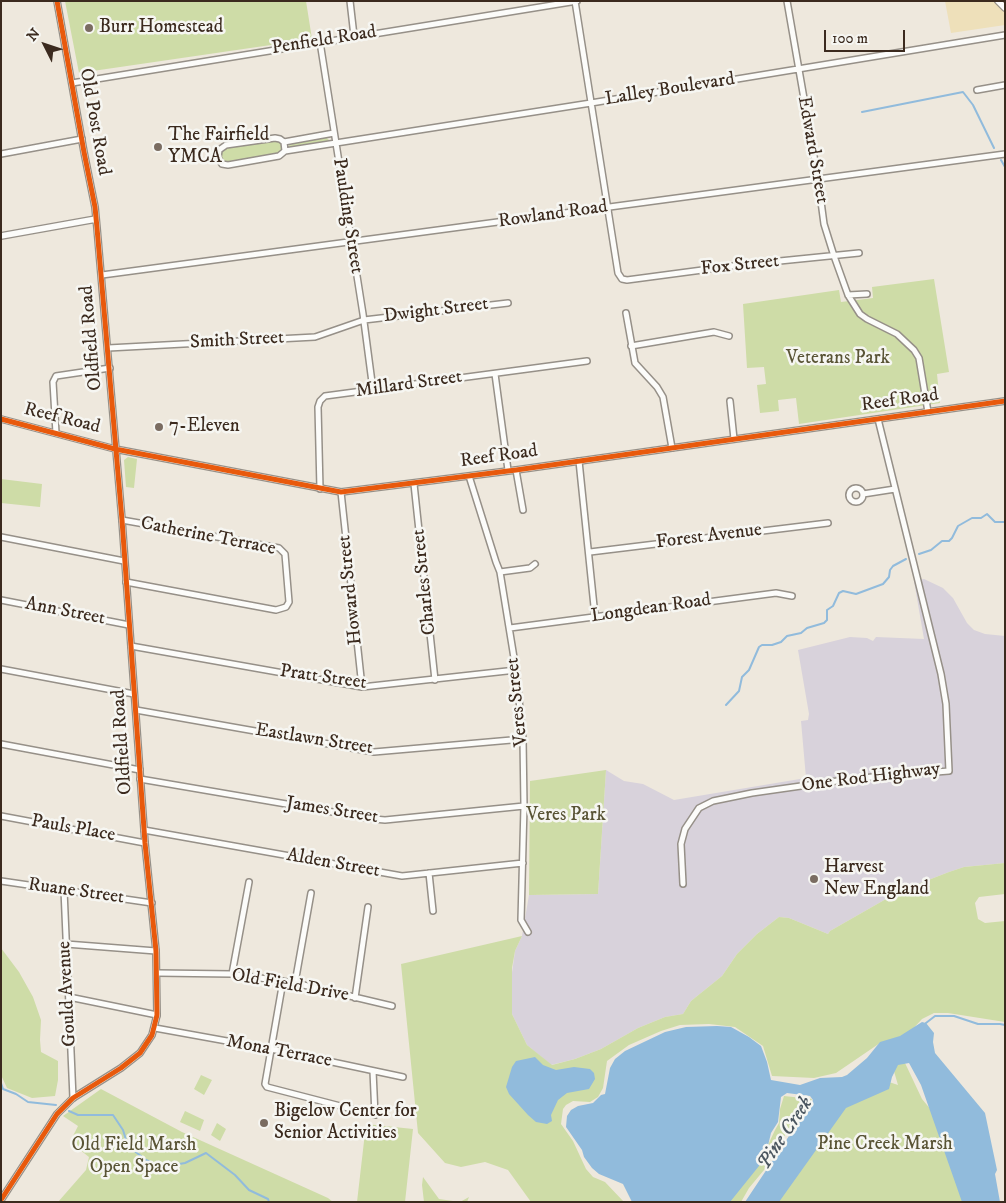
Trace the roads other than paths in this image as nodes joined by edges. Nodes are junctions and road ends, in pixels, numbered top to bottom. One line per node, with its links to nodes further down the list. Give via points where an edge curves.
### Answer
1 (58, 1): 11 (street, Old Post Road)
2 (350, 1): 8 (street)
3 (576, 1): 8 (street, Penfield Road); 14 (street)
4 (787, 1): 10 (street, Edward Street)
5 (998, 1): 6 (street)
6 (1005, 8)
7 (1005, 35): 10 (street, Lalley Boulevard)
8 (354, 36): 9 (street, Penfield Road)
9 (320, 42): 11 (street, Penfield Road); 15 (street, Paulding Street)
10 (798, 69): 14 (street, Lalley Boulevard); 22 (street, Edward Street)
11 (72, 83): 16 (street, Old Post Road)
12 (1005, 85): 13 (street)
13 (977, 90)
14 (591, 103): 18 (street, Lalley Boulevard); 23 (street)
15 (334, 133): 17 (street); 18 (street, Paulding Street)
16 (82, 139): 20 (street); 24 (street, Old Post Road)
17 (284, 142): 19 (street); 19 (street, Lalley Boulevard, via 275,138 226,145 218,150 218,158 222,164 228,165 275,158)
18 (336, 143): 19 (street, Lalley Boulevard); 26 (street, Paulding Street)
19 (285, 151)
20 (1, 154)
21 (1005, 154): 22 (street, Rowland Road)
22 (818, 179): 23 (street, Rowland Road); 28 (street, Edward Street, via 824,224)
23 (608, 208): 26 (street, Rowland Road); 28 (street, Fox Street, via 618,273 622,279)
24 (96, 219): 25 (street); 29 (street, Oldfield Road)
25 (1, 236)
26 (352, 242): 29 (street, Rowland Road); 34 (street, Paulding Street)
27 (859, 253): 28 (street, Fox Street)
28 (834, 256): 31 (street, Edward Street)
29 (102, 275): 37 (street, Oldfield Road)
30 (867, 294): 31 (street)
31 (848, 295): 44 (street, Edward Street, via 860,314 896,334 914,350 919,358)
32 (508, 302): 34 (street, Dwight Street)
33 (626, 313): 36 (street)
34 (364, 320): 37 (street, Smith Street, via 315,336); 41 (street, Paulding Street)
35 (729, 336): 36 (street, via 714,332)
36 (631, 346): 50 (street, via 637,366 663,397)
37 (108, 348): 39 (street, Oldfield Road)
38 (587, 360): 40 (street, Millard Street)
39 (110, 368): 47 (street, via 56,376 53,382); 49 (street, Oldfield Road)
40 (495, 374): 41 (street, Millard Street); 52 (street)
41 (373, 390): 56 (street, Millard Street, via 325,396 320,401)
42 (730, 401): 48 (street)
43 (1005, 401): 44 (street, Reef Road)
44 (928, 412): 46 (street, Reef Road)
45 (1, 419): 47 (street, Reef Road)
46 (878, 419): 48 (street, Reef Road); 57 (street, One Rod Highway)
47 (56, 433): 49 (street, Reef Road)
48 (734, 439): 50 (street, Reef Road)
49 (116, 448): 56 (street, Reef Road); 61 (street, Oldfield Road)
50 (672, 448): 51 (street, Reef Road)
51 (580, 461): 53 (street, Reef Road); 64 (street)
52 (508, 470): 53 (street, Reef Road); 54 (street, Reef Road)
53 (516, 470): 60 (street)
54 (469, 476): 55 (street, Reef Road); 67 (street, Veres Street)
55 (414, 484): 58 (street, Reef Road); 77 (street, Charles Street)
56 (320, 488): 58 (street, Reef Road)
57 (895, 489): 59 (street); 93 (street, One Rod Highway, via 941,674 946,704 949,772 829,782 713,801 699,808 685,829 681,844)
58 (341, 492): 78 (street, Howard Street)
59 (863, 494)
60 (523, 510)
61 (122, 520): 65 (street, Oldfield Road); 68 (street, Catherine Terrace, via 280,548 284,554 289,602 286,607 276,610)
62 (828, 523): 64 (street, Forest Avenue)
63 (1, 537): 65 (street)
64 (590, 552): 71 (street)
65 (124, 561): 68 (street, Oldfield Road)
66 (535, 564): 67 (street, via 530,568)
67 (500, 572): 73 (street, Veres Street)
68 (126, 582): 72 (street, Oldfield Road)
69 (792, 596): 71 (street, Longdean Road, via 776,593)
70 (1, 600): 72 (street, Ann Street)
71 (595, 616): 73 (street, Longdean Road)
72 (129, 624): 74 (street, Oldfield Road)
73 (510, 628): 76 (street, Veres Street)
74 (131, 646): 78 (street, Pratt Street); 79 (street, Oldfield Road)
75 (1, 669): 79 (street)
76 (516, 670): 77 (street, Pratt Street); 81 (street, Veres Street)
77 (435, 680): 78 (street, Pratt Street)
78 (362, 687)
79 (134, 694): 80 (street, Oldfield Road)
80 (136, 710): 81 (street, Eastlawn Street, via 374,752); 83 (street, Oldfield Road)
81 (523, 739): 85 (street, Veres Street)
82 (1, 744): 83 (street)
83 (140, 770): 84 (street, Oldfield Road)
84 (140, 779): 85 (street, James Street, via 385,820); 87 (street, Oldfield Road)
85 (524, 806): 89 (street, Veres Street)
86 (1, 816): 88 (street, Pauls Place)
87 (144, 830): 88 (street, Oldfield Road); 90 (street, Alden Street, via 380,873 402,876)
88 (145, 843): 96 (street, Oldfield Road)
89 (523, 863): 90 (street, Alden Street); 99 (street, Veres Street, via 521,920)
90 (429, 873): 98 (street)
91 (1, 881): 94 (street, Ruane Street)
92 (250, 882): 103 (street)
93 (683, 884)
94 (64, 890): 96 (street, Ruane Street); 100 (street, Gould Avenue)
95 (311, 893): 105 (street)
96 (152, 903): 101 (street, Oldfield Road)
97 (368, 907): 107 (street)
98 (432, 911)
99 (528, 932)
100 (66, 944): 101 (street); 106 (street, Gould Avenue)
101 (156, 951): 102 (street, Oldfield Road)
102 (157, 973): 103 (street, Old Field Drive); 109 (street, Oldfield Road)
103 (232, 974): 104 (street, Old Field Drive)
104 (284, 981): 105 (street, Old Field Drive); 111 (street)
105 (295, 983): 107 (street, Old Field Drive)
106 (68, 997): 109 (street); 114 (street, Gould Avenue)
107 (355, 998): 108 (street, Old Field Drive)
108 (392, 1006)
109 (158, 1015): 110 (street, Oldfield Road)
110 (155, 1028): 111 (street, Mona Terrace); 114 (street, Oldfield Road, via 133,1059)
111 (271, 1049): 112 (street, Mona Terrace); 112 (street, via 265,1084 270,1088 376,1115)
112 (374, 1071): 113 (street, Mona Terrace)
113 (403, 1077)
114 (71, 1100): 115 (street, Oldfield Road, via 57,1114)
115 (1, 1200)

